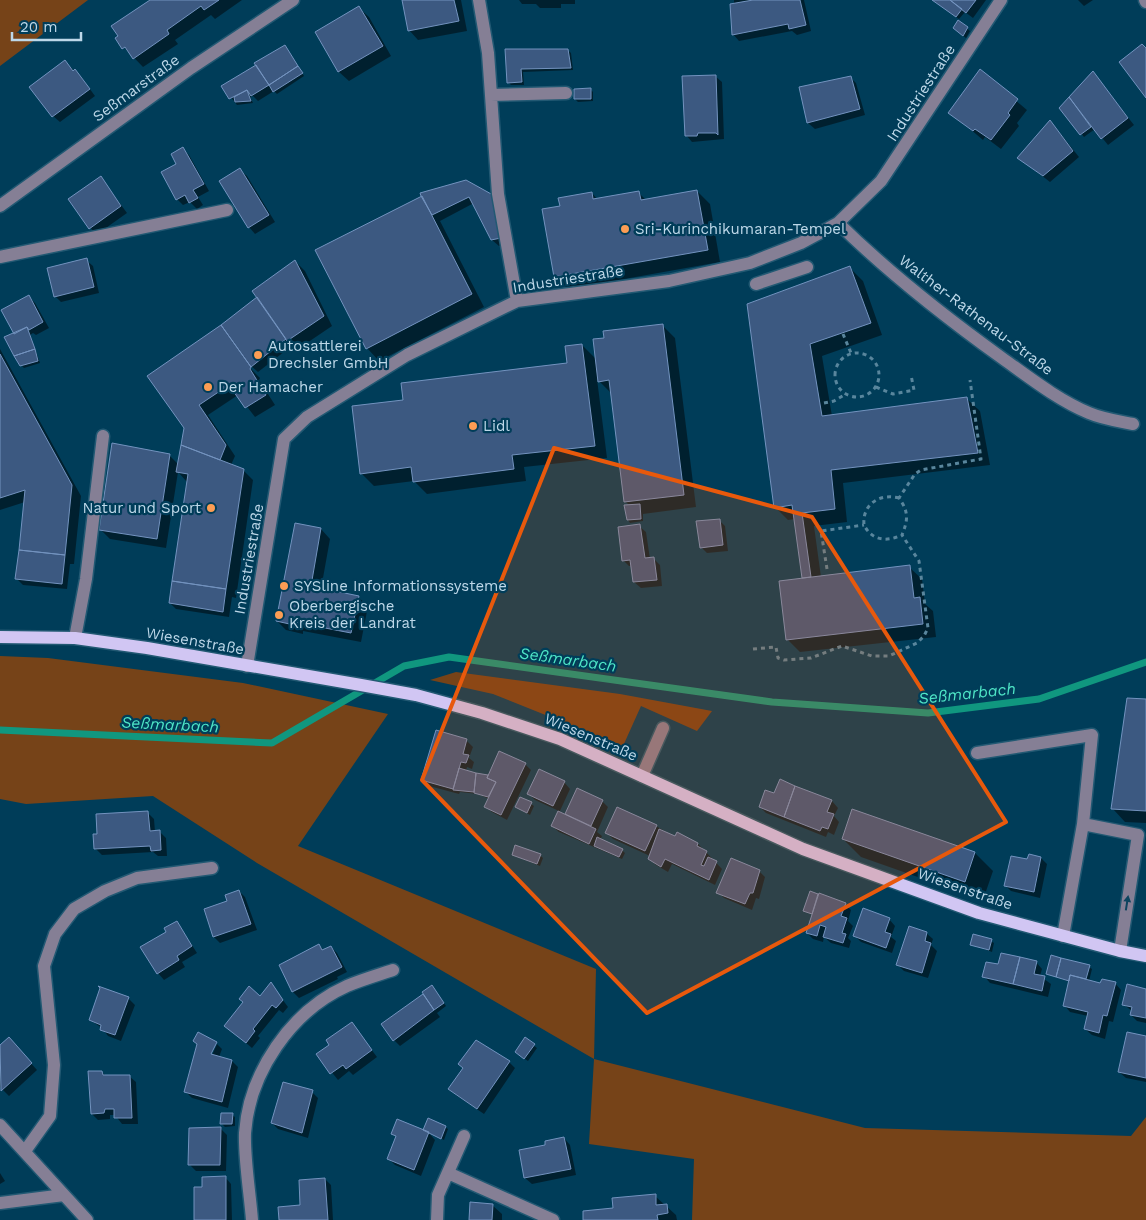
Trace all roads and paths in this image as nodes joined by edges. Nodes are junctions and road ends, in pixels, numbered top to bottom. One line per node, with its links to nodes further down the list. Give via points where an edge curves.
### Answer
1 (293, 0): 6 (street, Seßmarstraße, via 191,68)
2 (479, 0): 5 (street)
3 (1001, 0): 8 (street, Industriestraße, via 881,182)
4 (566, 94): 5 (street)
5 (491, 95): 14 (street, via 498,194)
6 (0, 206)
7 (227, 210): 10 (street)
8 (838, 222): 9 (street, Industriestraße, via 801,243); 22 (street, Walther-Rathenau-Straße, via 879,262 1044,388 1087,412)
9 (775, 253): 12 (street); 14 (street, Industriestraße, via 750,263 669,281)
10 (0, 257)
11 (807, 267): 12 (street)
12 (783, 275): 13 (street)
13 (756, 284)
14 (517, 301): 31 (street, Industriestraße, via 407,355 306,417 284,439)
15 (843, 334): 16 (path)
16 (851, 353): 19 (path, via 863,354 874,361 879,374); 20 (path, via 839,362 835,374 838,387)
17 (911, 375): 19 (path, via 914,390 893,394)
18 (970, 380): 24 (path, via 981,459 921,470)
19 (876, 387): 20 (path, via 860,397)
20 (846, 394): 21 (path)
21 (824, 403)
22 (1133, 424)
23 (103, 436): 29 (street, via 86,579)
24 (898, 498): 25 (path, via 888,496 875,500 866,511); 26 (path, via 908,519)
25 (864, 525): 26 (path, via 871,534 882,539); 27 (path, via 821,531)
26 (902, 535): 30 (path, via 919,561 928,628 917,643 895,654 880,657 842,646 811,658 784,660 778,658 776,647)
27 (827, 569)
28 (0, 637): 29 (main road, Wiesenstraße)
29 (75, 638): 31 (main road, Wiesenstraße)
30 (752, 649)
31 (247, 666): 34 (main road, Wiesenstraße, via 361,684 482,713 560,738)
32 (663, 728): 34 (street)
33 (976, 753): 35 (street, via 1092,735)
34 (642, 776): 37 (main road, Wiesenstraße, via 803,849 979,913)
35 (1083, 824): 37 (street); 38 (street, one-way to 35, via 1138,835)
36 (212, 868): 43 (street, via 136,878 105,891 74,909 55,934 44,966 54,1065 50,1116)
37 (1063, 936): 38 (main road, Wiesenstraße)
38 (1120, 952): 39 (main road, Wiesenstraße)
39 (1146, 956)
40 (393, 970): 48 (street, via 346,986 305,1012 283,1035 256,1084 245,1133)
41 (0, 1125): 43 (street)
42 (464, 1136): 44 (street)
43 (25, 1150): 45 (street)
44 (448, 1173): 49 (street, via 438,1195); 50 (street)
45 (64, 1195): 46 (street); 47 (street)
46 (0, 1203)
47 (87, 1220)
48 (252, 1220)
49 (437, 1220)
50 (553, 1220)

